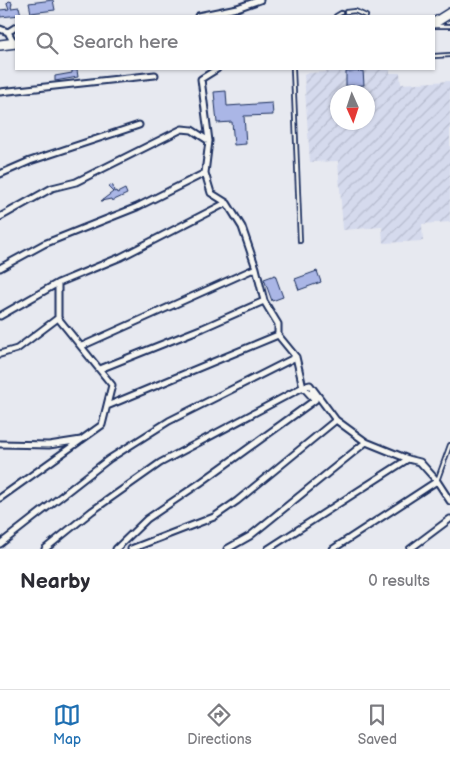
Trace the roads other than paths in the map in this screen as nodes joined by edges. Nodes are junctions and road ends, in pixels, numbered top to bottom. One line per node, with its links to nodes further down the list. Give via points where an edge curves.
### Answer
1 (260, 0): 5 (street)
2 (346, 12): 7 (lane)
3 (340, 13): 6 (lane)
4 (450, 13): 8 (highway)
5 (203, 15)
6 (337, 15)
7 (363, 15)
8 (435, 24)
9 (435, 25): 10 (lane)
10 (450, 26)
11 (15, 28): 13 (street)
12 (0, 29): 13 (street)
13 (8, 32): 14 (street)
14 (15, 43): 15 (highway)
15 (0, 45)
16 (450, 55): 17 (lane)
17 (435, 56)
18 (216, 70): 23 (street, via 201,79)
19 (293, 70): 28 (lane)
20 (155, 75): 21 (street)
21 (0, 92)
22 (139, 125): 25 (street)
23 (209, 141): 24 (street); 27 (street, via 192,130 182,129 76,182 52,188)
24 (205, 173): 26 (street, via 211,193); 29 (street, via 137,207 44,244)
25 (0, 174)
26 (226, 203): 30 (street, via 242,227); 31 (street, via 121,257)
27 (0, 217)
28 (300, 241)
29 (0, 268)
30 (256, 268): 32 (street); 36 (street)
31 (58, 282): 33 (street); 34 (street)
32 (264, 301): 35 (street, via 278,324); 39 (street)
33 (0, 316)
34 (58, 318): 36 (street); 37 (street, via 17,349)
35 (278, 334): 38 (street); 43 (street)
36 (82, 346): 39 (street)
37 (0, 354)
38 (296, 357): 41 (street); 54 (street, via 169,421 109,459)
39 (100, 369): 43 (street, via 112,385)
40 (310, 385): 41 (street); 42 (street); 44 (street)
41 (303, 387): 42 (street); 55 (street, via 160,463)
42 (315, 400): 56 (street, via 146,519)
43 (107, 406): 45 (street, via 102,425)
44 (336, 420): 46 (street); 57 (street, via 237,502 214,517)
45 (82, 440): 47 (street, via 49,445); 51 (street)
46 (366, 442): 49 (street); 58 (street, via 250,536)
47 (0, 444)
48 (450, 445): 50 (lane)
49 (408, 459): 50 (street, via 420,462); 59 (street)
50 (437, 481): 52 (street); 60 (street)
51 (0, 498)
52 (450, 501)
53 (450, 519): 61 (street)
54 (0, 544)
55 (45, 549)
56 (116, 549)
57 (131, 549)
58 (227, 549)
59 (268, 549)
60 (333, 549)
61 (410, 549)

